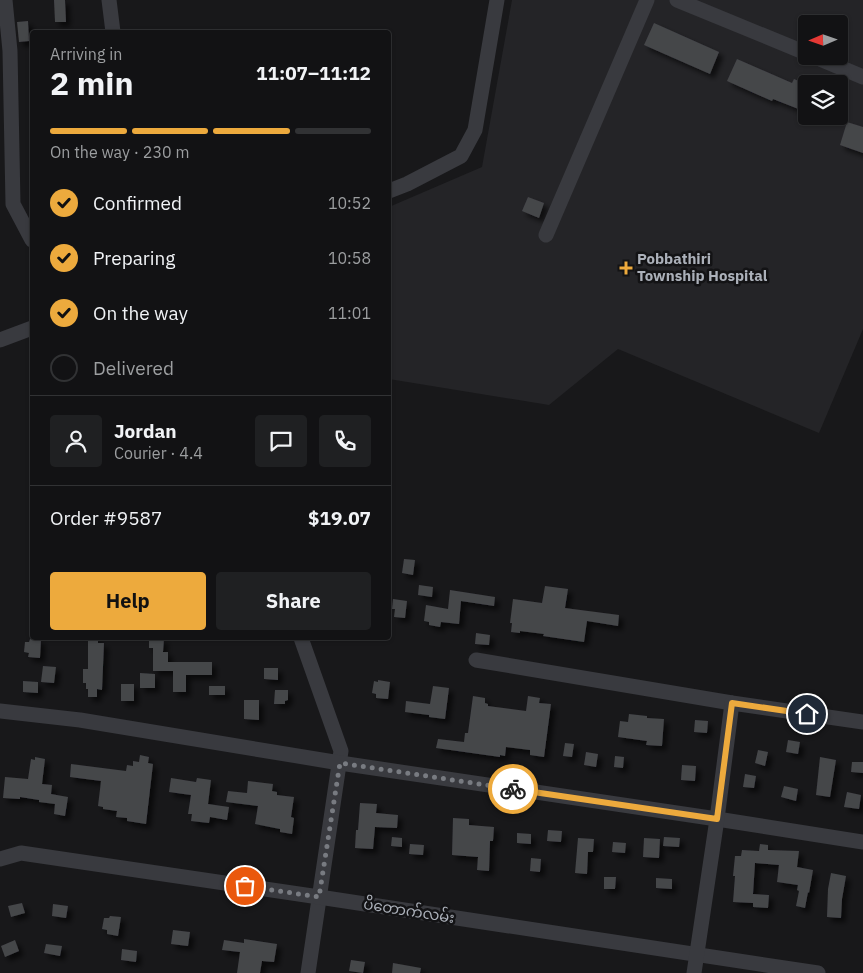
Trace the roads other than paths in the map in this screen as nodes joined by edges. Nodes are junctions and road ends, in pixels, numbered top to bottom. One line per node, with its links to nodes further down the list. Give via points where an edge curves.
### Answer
1 (5, 0): 11 (street, via 10,51)
2 (109, 0): 6 (street)
3 (497, 0): 10 (street, via 475,130 461,156)
4 (647, 0): 12 (street)
5 (677, 0): 7 (street)
6 (113, 30)
7 (798, 50)
8 (834, 65): 9 (street)
9 (863, 77)
10 (391, 190)
11 (7, 206): 13 (street)
12 (546, 235)
13 (30, 237)
14 (30, 329): 15 (street)
15 (0, 340)
16 (302, 640): 21 (street, via 341,751)
17 (476, 660): 18 (street)
18 (732, 703): 20 (street); 22 (street)
19 (0, 711): 21 (street, via 80,720)
20 (863, 722)
21 (340, 763): 22 (street); 25 (street)
22 (717, 819): 23 (street); 26 (street)
23 (863, 842)
24 (0, 859): 25 (street, ပိတောက်လမ်း, via 21,853)
25 (319, 897): 26 (street, ပိတောက်လမ်း); 27 (street)
26 (697, 955): 28 (street); 29 (street, ပိတောက်လမ်း)
27 (308, 973)
28 (694, 973)
29 (818, 973)

